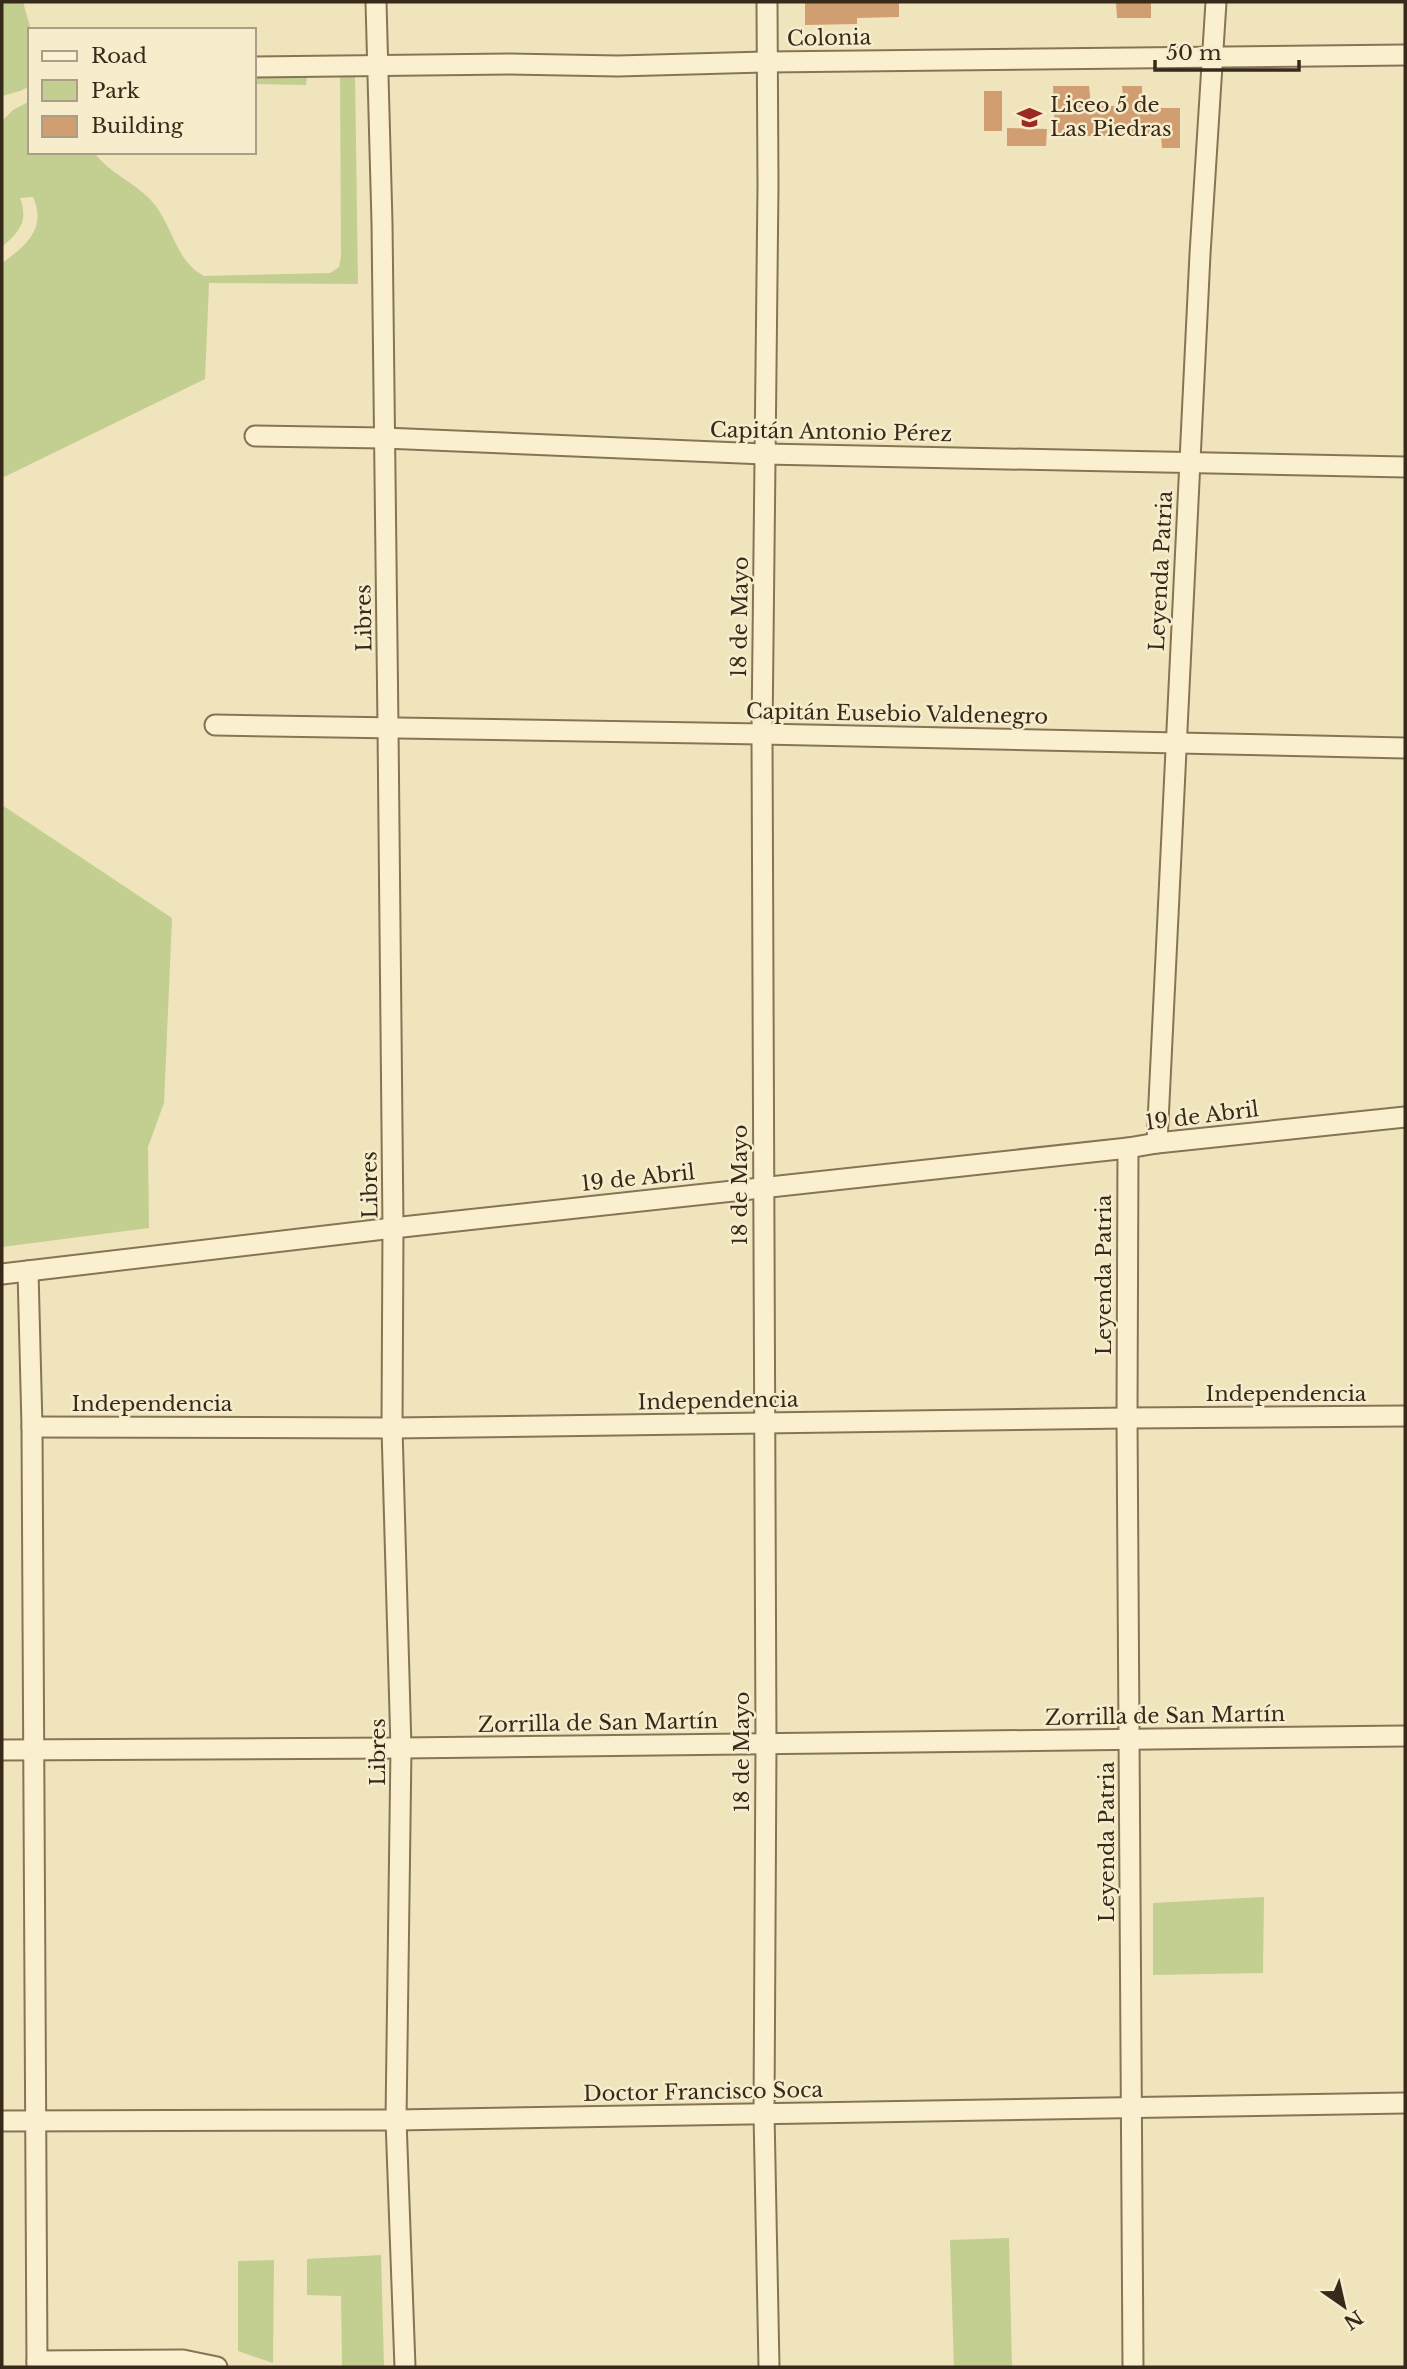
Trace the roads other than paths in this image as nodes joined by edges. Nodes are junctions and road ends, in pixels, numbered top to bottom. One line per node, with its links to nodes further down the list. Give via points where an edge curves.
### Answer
1 (376, 2): 7 (street, Libres)
2 (767, 2): 6 (street, 18 de Mayo)
3 (1216, 2): 5 (street, Leyenda Patria)
4 (1405, 55): 5 (street, Colonia)
5 (1213, 56): 6 (street, Colonia); 12 (street, Leyenda Patria)
6 (767, 62): 7 (street, Colonia); 11 (street, 18 de Mayo)
7 (377, 66): 8 (street, Colonia); 10 (street, Libres)
8 (256, 67)
9 (255, 436): 10 (street, Capitán Antonio Pérez)
10 (384, 438): 11 (street, Capitán Antonio Pérez); 15 (street, Libres)
11 (765, 454): 12 (street, Capitán Antonio Pérez); 16 (street, 18 de Mayo)
12 (1190, 462): 13 (street, Capitán Antonio Pérez); 17 (street, Leyenda Patria)
13 (1405, 467)
14 (215, 725): 15 (street, Capitán Eusebio Valdenegro)
15 (388, 727): 16 (street, Capitán Eusebio Valdenegro); 23 (street, Libres)
16 (762, 734): 17 (street, Capitán Eusebio Valdenegro); 22 (street, 18 de Mayo)
17 (1175, 742): 18 (street, Capitán Eusebio Valdenegro); 20 (street, Leyenda Patria)
18 (1405, 748)
19 (1405, 1117): 20 (street, 19 de Abril)
20 (1157, 1143): 21 (street, 19 de Abril)
21 (1128, 1149): 22 (street, 19 de Abril); 27 (street, Leyenda Patria)
22 (763, 1188): 23 (street, 19 de Abril); 28 (street, 18 de Mayo)
23 (393, 1228): 24 (street, 19 de Abril); 30 (street, Libres)
24 (28, 1271): 25 (street, 19 de Abril); 29 (street)
25 (2, 1274)
26 (1405, 1416): 27 (street, Independencia)
27 (1127, 1418): 28 (street, Independencia); 32 (street, Leyenda Patria)
28 (764, 1423): 30 (street, Independencia); 33 (street, 18 de Mayo)
29 (32, 1427): 30 (street, Independencia); 35 (street)
30 (392, 1428): 34 (street, Libres)
31 (1405, 1736): 32 (street, Zorrilla de San Martín)
32 (1129, 1739): 33 (street, Zorrilla de San Martín); 38 (street, Leyenda Patria)
33 (766, 1744): 34 (street, Zorrilla de San Martín); 39 (street, 18 de Mayo)
34 (401, 1748): 35 (street, Zorrilla de San Martín); 41 (street, Libres)
35 (34, 1750): 36 (street, Zorrilla de San Martín); 40 (street)
36 (2, 1751)
37 (1405, 2104): 38 (street, Doctor Francisco Soca)
38 (1131, 2109): 39 (street, Doctor Francisco Soca); 47 (street, Leyenda Patria)
39 (764, 2113): 41 (street, Doctor Francisco Soca); 46 (street, 18 de Mayo)
40 (36, 2120): 41 (street, Doctor Francisco Soca); 42 (street, Doctor Francisco Soca); 43 (street)
41 (396, 2120): 45 (street, Libres)
42 (2, 2121)
43 (37, 2364): 44 (street, via 183,2360)
44 (217, 2367)
45 (405, 2367)
46 (769, 2367)
47 (1133, 2367)

